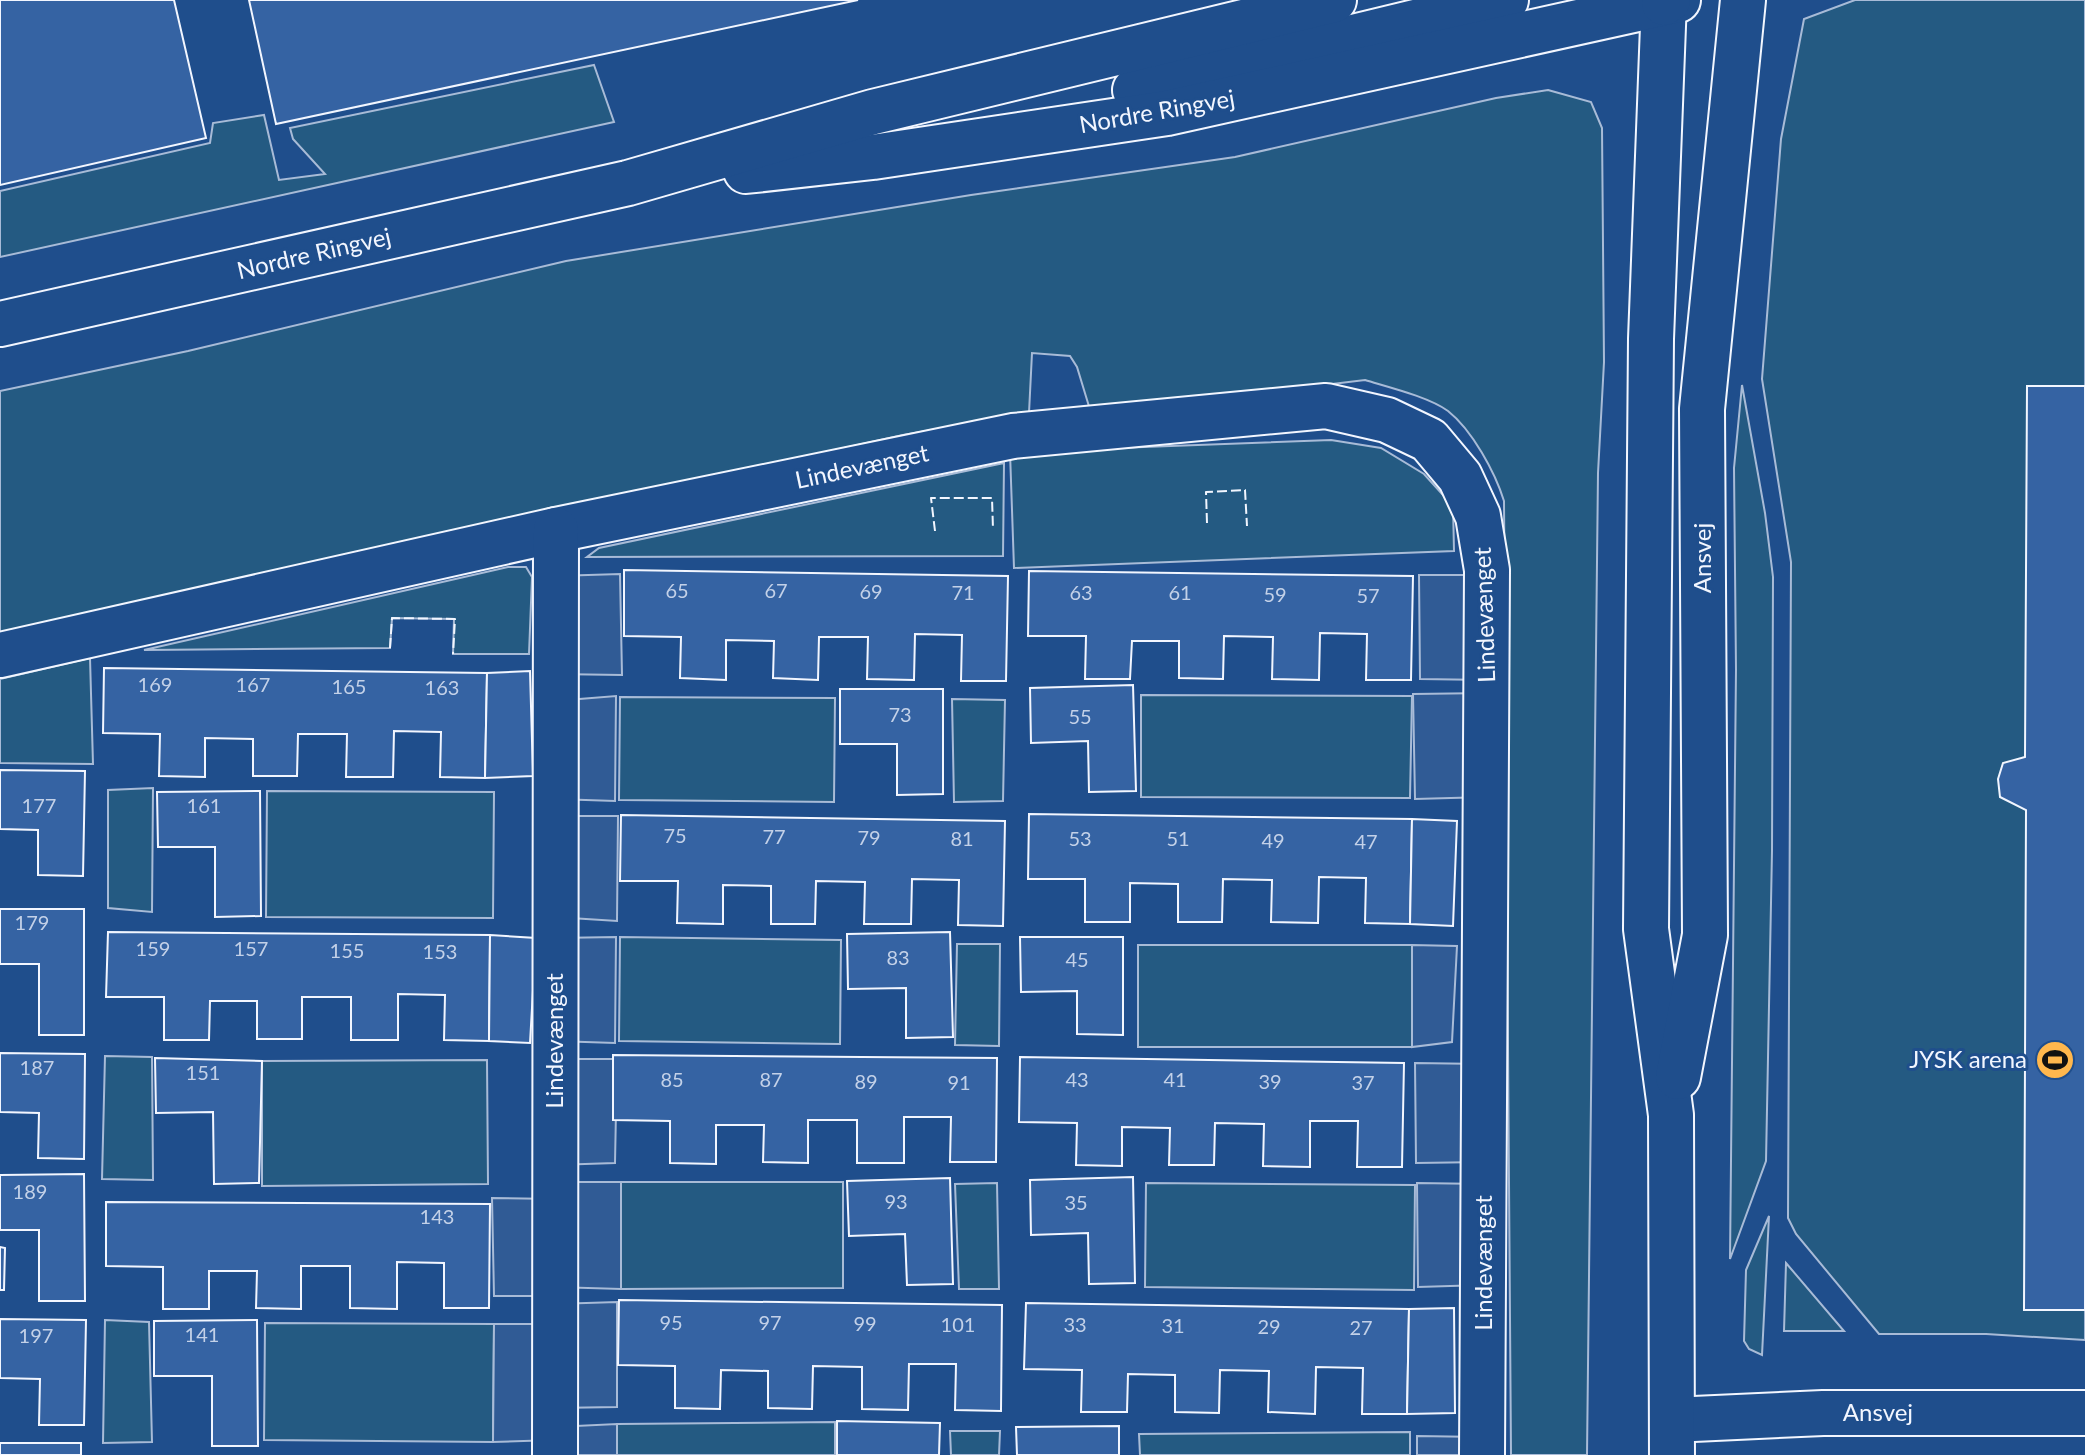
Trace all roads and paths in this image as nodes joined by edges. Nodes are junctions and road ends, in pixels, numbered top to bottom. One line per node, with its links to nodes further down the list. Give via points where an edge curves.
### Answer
1 (1334, 0): 6 (street, Nordre Ringvej, via 873,112)
2 (1506, 0): 5 (street)
3 (1743, 0): 10 (street, Ansvej, via 1702,409 1705,935)
4 (1668, 1): 5 (street, Nordre Ringvej, via 1167,113); 10 (street, Ansvej, via 1651,339 1646,929)
5 (873, 157): 6 (street, Nordre Ringvej)
6 (628, 183): 7 (street, Nordre Ringvej)
7 (0, 324)
8 (556, 530): 9 (street, Lindevænget); 13 (street, Lindevænget); 14 (street, Lindevænget, via 1013,436 1326,406 1387,420 1429,440 1460,477 1478,516 1487,570)
9 (0, 655)
10 (1671, 1115): 12 (street, Ansvej)
11 (2085, 1413): 12 (street, Ansvej, via 1823,1413)
12 (1672, 1438)
13 (555, 1455)
14 (1482, 1455)

